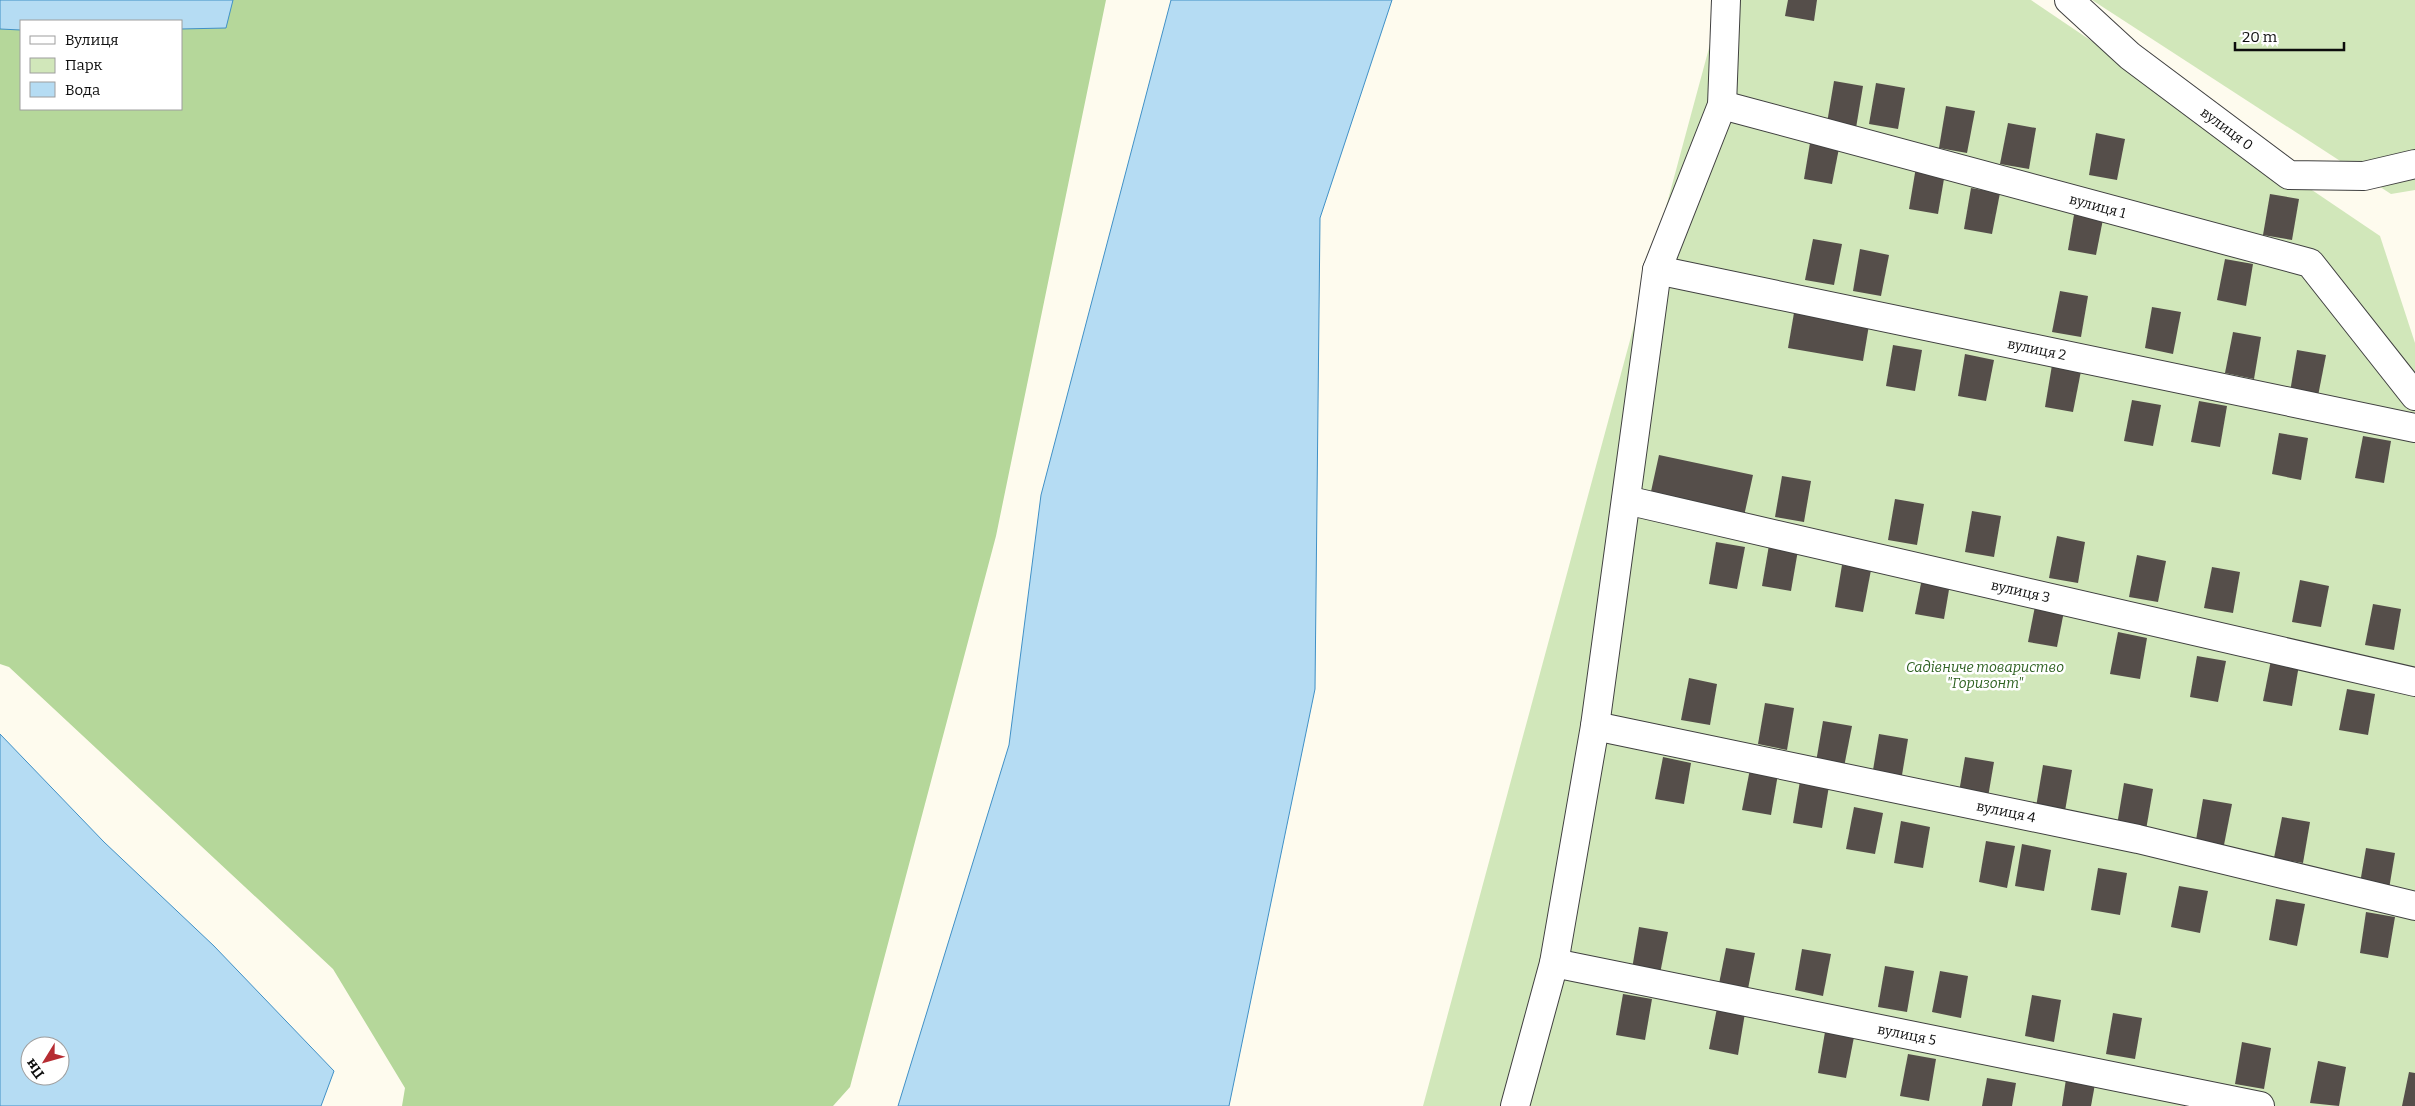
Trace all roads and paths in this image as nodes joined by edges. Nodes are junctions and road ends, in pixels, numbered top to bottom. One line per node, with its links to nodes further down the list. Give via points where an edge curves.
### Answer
1 (1726, 0): 3 (street)
2 (2069, 0): 4 (street, вулиця 0, via 2130,56 2289,175 2364,176)
3 (1722, 105): 5 (street); 6 (street, вулиця 1, via 2310,263)
4 (2415, 164)
5 (1657, 270): 7 (street, вулиця 2); 8 (street)
6 (2415, 396)
7 (2415, 428)
8 (1626, 500): 9 (street, вулиця 3); 10 (street)
9 (2415, 682)
10 (1595, 726): 11 (street, вулиця 4, via 2138,839); 12 (street)
11 (2415, 906)
12 (1554, 963): 13 (street); 14 (street, вулиця 5)
13 (1515, 1106)
14 (2260, 1106)

